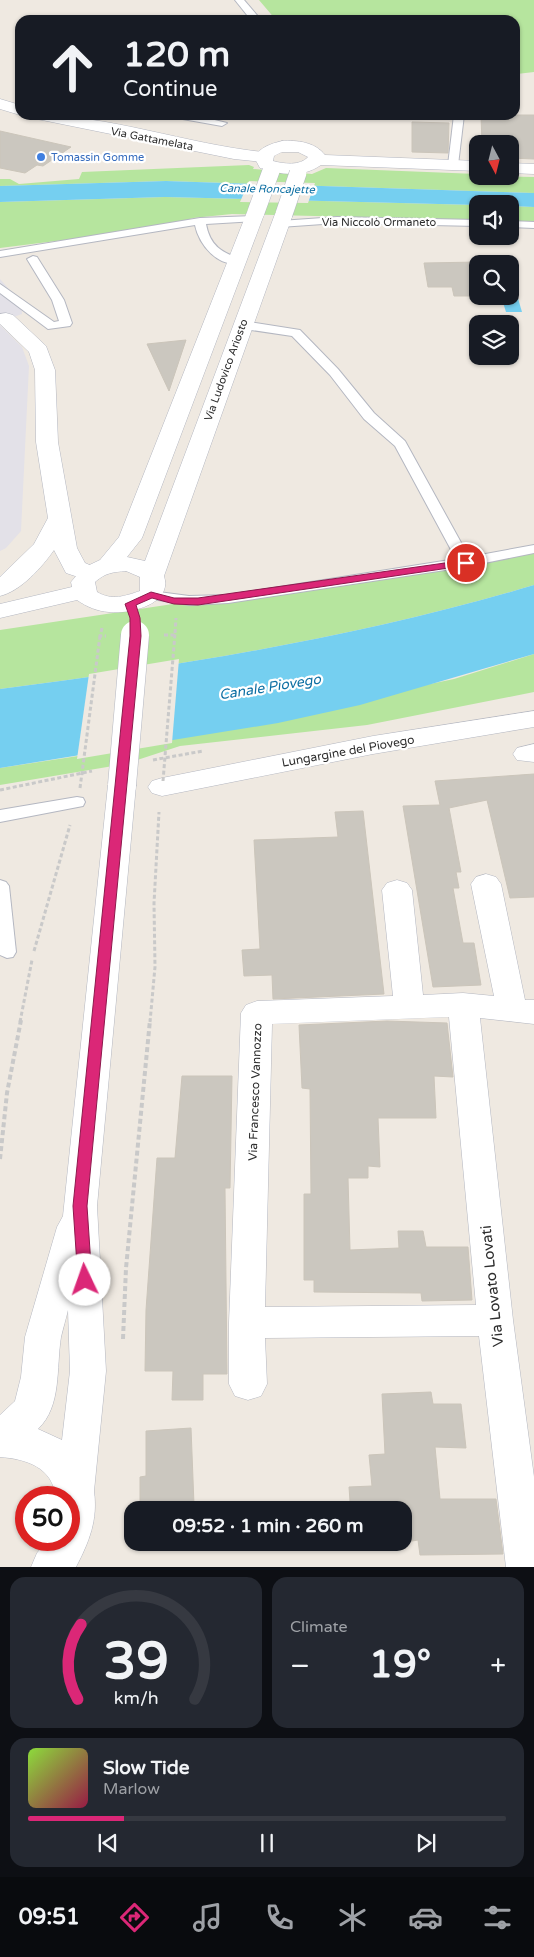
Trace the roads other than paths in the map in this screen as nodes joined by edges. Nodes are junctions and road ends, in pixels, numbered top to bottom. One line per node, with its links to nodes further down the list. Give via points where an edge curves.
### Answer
1 (239, 0): 2 (lane)
2 (252, 15)
3 (0, 104): 4 (main road)
4 (15, 108)
5 (81, 120): 9 (main road, Via Gattamelata)
6 (205, 120): 8 (lane)
7 (458, 120): 10 (lane)
8 (222, 123)
9 (268, 165): 12 (main road, Via Gattamelata, via 287,169); 15 (main road, bridge)
10 (453, 165): 11 (main road); 12 (main road)
11 (469, 166)
12 (307, 167): 16 (main road, Via Ludovico Ariosto, bridge)
13 (519, 168): 14 (main road)
14 (534, 169)
15 (255, 216): 17 (lane); 23 (main road)
16 (282, 218): 18 (lane, Via Niccolò Ormaneto, via 300,224 337,220); 26 (main road, Via Ludovico Ariosto)
17 (200, 222): 21 (lane); 23 (lane, via 202,236 209,249)
18 (469, 223)
19 (519, 224): 20 (lane)
20 (534, 225)
21 (0, 254)
22 (33, 259): 24 (lane, via 58,300 66,322 52,326)
23 (238, 261): 30 (main road, via 130,538)
24 (0, 287)
25 (3, 317): 27 (main road, via 39,350 45,370 47,442)
26 (242, 325): 29 (lane, via 296,333 334,372 369,416 400,444); 32 (main road, Via Ludovico Ariosto)
27 (60, 518): 30 (main road, via 71,562 75,568); 31 (main road, via 53,536 30,566)
28 (534, 549): 29 (lane)
29 (466, 563): 32 (lane, via 198,602 174,601)
30 (94, 577): 32 (main road, via 134,566); 32 (main road, via 90,598 101,604 116,606); 33 (main road)
31 (0, 589)
32 (144, 591): 45 (main road, bridge, via 135,618 122,785)
33 (0, 611)
34 (534, 719): 35 (main road, Lungargine del Piovego, via 373,746)
35 (161, 793)
36 (78, 795): 37 (lane)
37 (0, 816)
38 (486, 884): 44 (main road, Via Francesco Vannozzo)
39 (0, 886): 41 (lane)
40 (397, 890): 43 (main road)
41 (6, 952)
42 (463, 1005): 43 (main road, Via Francesco Vannozzo); 44 (main road, Via Francesco Vannozzo); 46 (main road, Via Lovato Lovati)
43 (409, 1006): 47 (main road, Via Francesco Vannozzo, via 257,1013)
44 (523, 1012)
45 (80, 1206): 49 (main road, via 43,1337 40,1377 32,1410 14,1427); 52 (main road, via 88,1371)
46 (495, 1320): 47 (main road); 53 (main road, Via Lovato Lovati)
47 (247, 1323): 48 (main road, Via Francesco Vannozzo)
48 (248, 1384)
49 (0, 1433)
50 (0, 1440): 51 (main road, via 23,1442 45,1450 61,1464)
51 (74, 1486)
52 (76, 1486)
53 (526, 1567)

